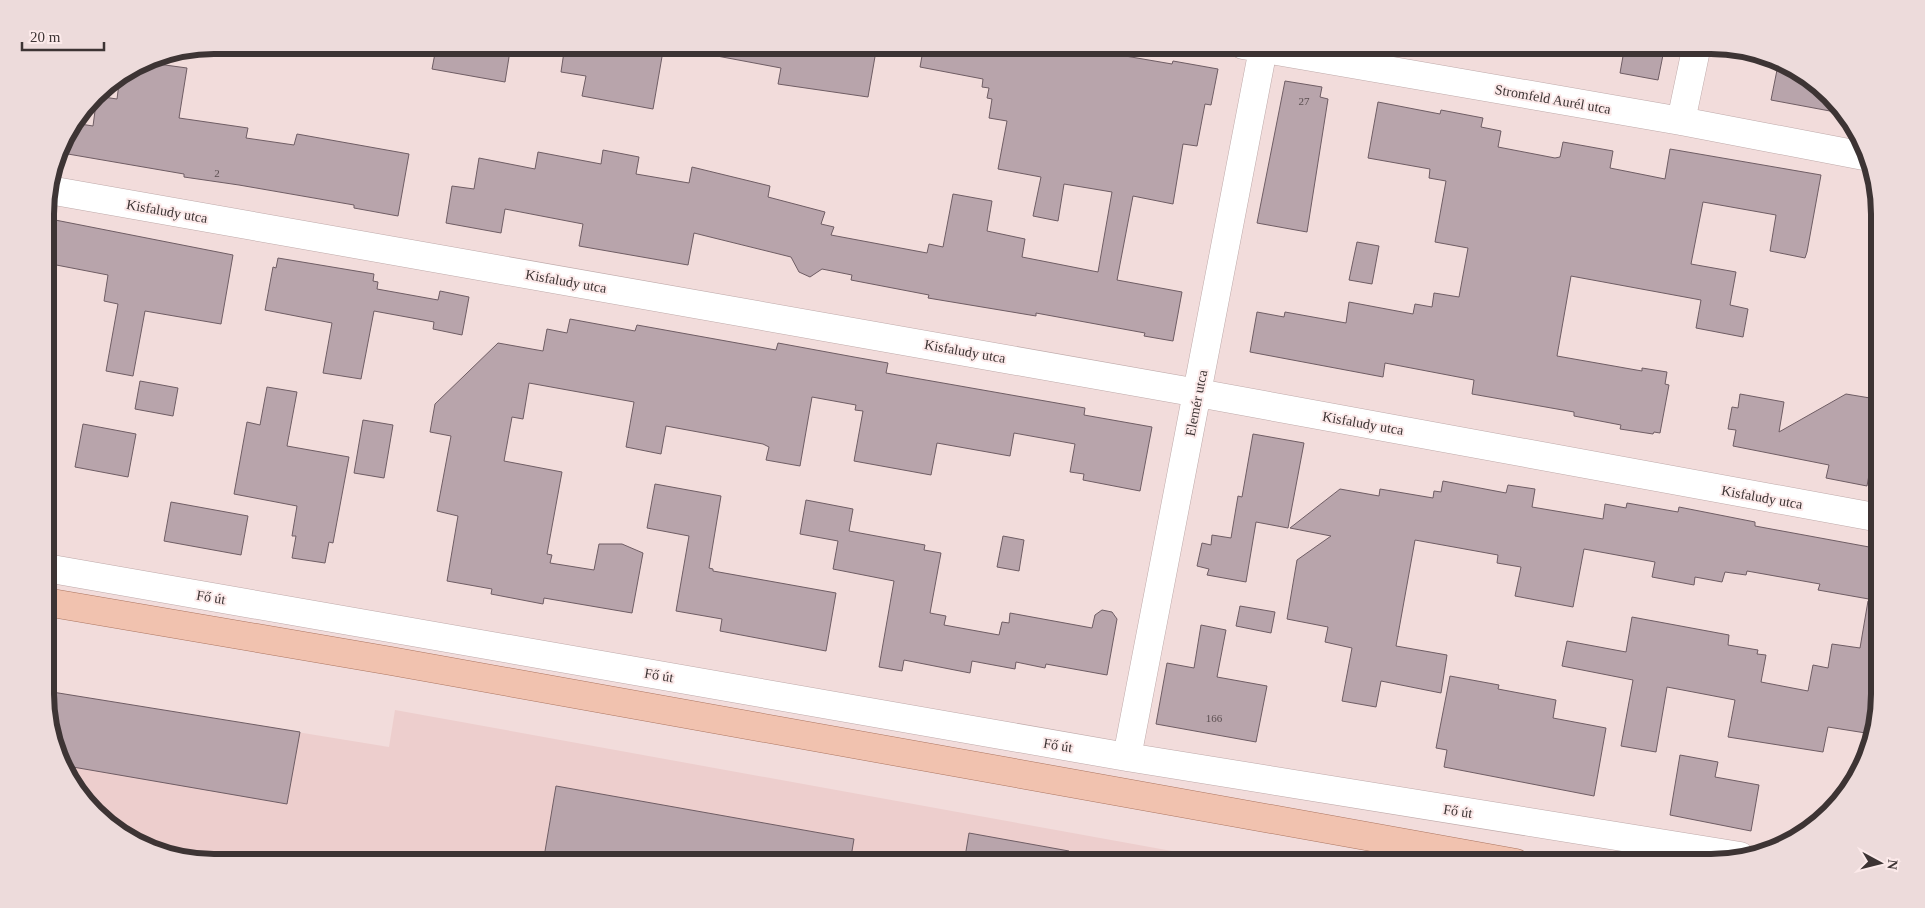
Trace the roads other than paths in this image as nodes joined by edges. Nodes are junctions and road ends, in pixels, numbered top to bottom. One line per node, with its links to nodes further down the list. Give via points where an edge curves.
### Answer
1 (1252, 54): 7 (street, Elemér utca)
2 (1293, 54): 4 (street, Stromfeld Aurél utca)
3 (1695, 54): 4 (street)
4 (1681, 121): 5 (street, Stromfeld Aurél utca)
5 (1860, 155)
6 (55, 191): 7 (street, Kisfaludy utca)
7 (1198, 393): 8 (street, Kisfaludy utca); 13 (street, Elemér utca)
8 (1871, 516)
9 (54, 569): 11 (street, Fő út)
10 (54, 603): 12 (main road)
11 (377, 626): 12 (street); 13 (street, Fő út)
12 (372, 657): 14 (main road)
13 (1127, 757): 15 (street, Fő út)
14 (1466, 854)
15 (1725, 854)

